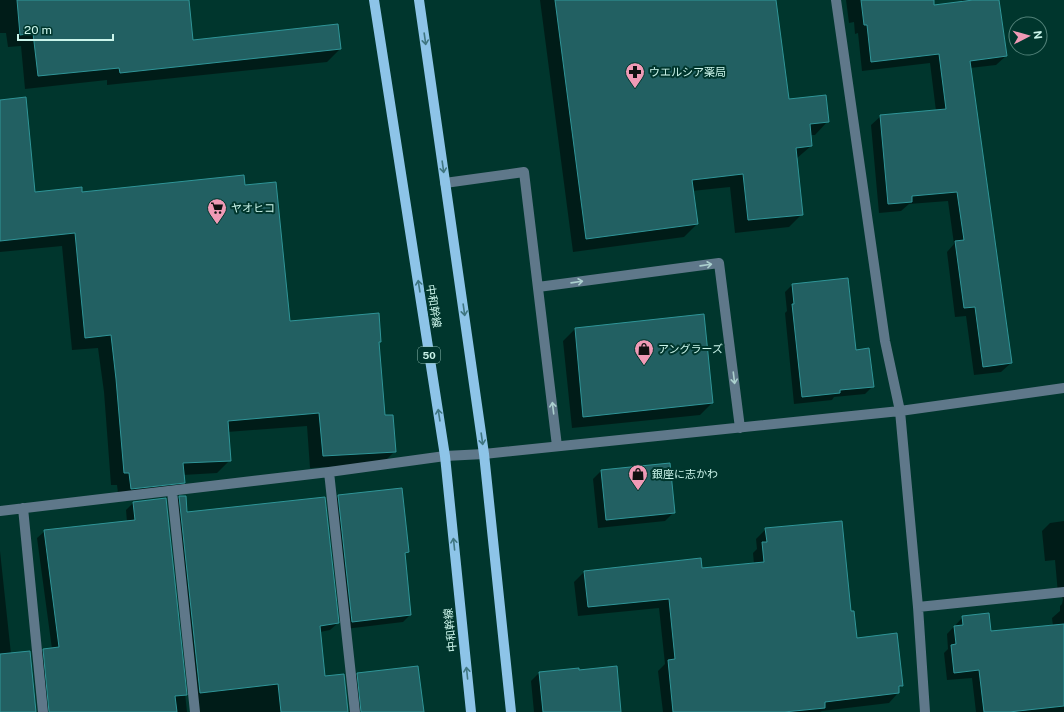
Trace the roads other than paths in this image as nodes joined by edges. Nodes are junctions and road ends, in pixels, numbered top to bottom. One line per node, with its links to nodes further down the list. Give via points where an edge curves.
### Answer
1 (374, 0): 11 (main road, 中和幹線 / 50, one-way to 1)
2 (419, 0): 4 (main road, one-way to 4)
3 (836, 0): 7 (street, via 885,341)
4 (445, 183): 5 (street, via 524,172); 10 (main road, one-way to 10)
5 (538, 287): 8 (street, one-way to 8, via 719,263); 9 (street, one-way to 5)
6 (1064, 388): 7 (street)
7 (900, 411): 8 (street); 17 (street)
8 (740, 428): 9 (street)
9 (558, 446): 10 (street)
10 (484, 454): 11 (street); 22 (main road)
11 (445, 456): 12 (street); 21 (main road, 中和幹線 / 50, one-way to 11)
12 (329, 472): 13 (street); 20 (street)
13 (172, 491): 14 (street); 19 (street)
14 (23, 508): 15 (street); 18 (street)
15 (0, 511)
16 (1064, 592): 17 (street)
17 (918, 607): 23 (street)
18 (43, 712)
19 (195, 712)
20 (354, 712)
21 (470, 712)
22 (511, 712)
23 (925, 712)

